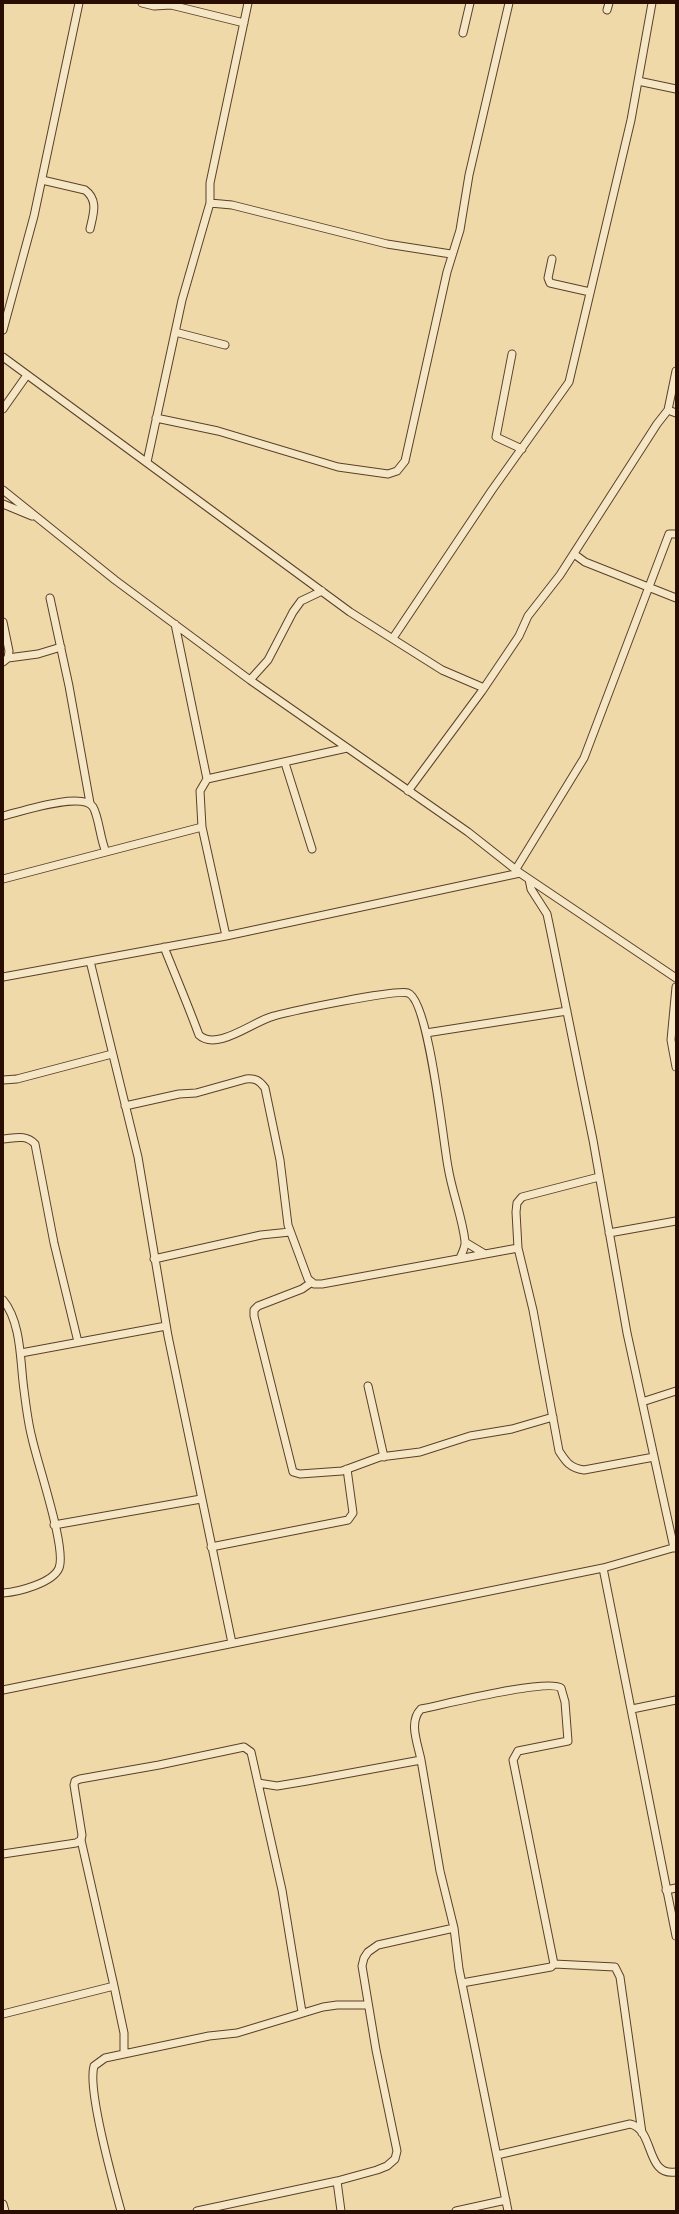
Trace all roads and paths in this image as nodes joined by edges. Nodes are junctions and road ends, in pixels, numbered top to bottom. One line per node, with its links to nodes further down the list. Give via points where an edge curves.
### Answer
1 (79, 3): 11 (street)
2 (142, 3): 7 (street, via 154,6 171,5)
3 (248, 3): 7 (street)
4 (470, 3): 8 (street)
5 (509, 3): 14 (street, via 469,175 460,230)
6 (652, 3): 9 (street)
7 (244, 23): 12 (street, via 212,176)
8 (463, 33)
9 (638, 81): 10 (street); 16 (street)
10 (676, 90)
11 (42, 180): 13 (street, via 85,190 90,194 94,201); 17 (street)
12 (210, 203): 14 (street, via 232,205 387,244); 18 (street)
13 (90, 229)
14 (452, 254): 27 (street, via 405,461 397,471 388,474 338,467 218,431)
15 (552, 259): 16 (street, via 548,278 550,283)
16 (590, 292): 28 (street, via 569,382)
17 (3, 330)
18 (175, 332): 19 (street); 27 (street)
19 (225, 345)
20 (512, 354): 28 (street, via 496,437)
21 (3, 357): 23 (street)
22 (676, 371): 25 (street)
23 (27, 375): 24 (street); 29 (street)
24 (3, 410)
25 (668, 410): 26 (street); 34 (street)
26 (676, 413)
27 (156, 418): 29 (street)
28 (522, 449): 41 (street)
29 (147, 462): 36 (street)
30 (3, 490): 32 (street)
31 (3, 504): 32 (street)
32 (38, 518): 40 (street, via 114,580)
33 (676, 534): 35 (street, via 669,534)
34 (574, 554): 35 (street, via 585,562); 45 (street, via 528,616 519,636)
35 (648, 586): 38 (street); 55 (street, via 584,758)
36 (322, 591): 41 (street, via 350,612); 44 (street, via 301,601 268,660)
37 (50, 598): 42 (street)
38 (676, 598)
39 (3, 622): 43 (street, via 9,650)
40 (175, 624): 44 (street); 48 (street)
41 (393, 638): 45 (street, via 442,670)
42 (61, 647): 43 (street); 50 (street)
43 (5, 660)
44 (250, 680): 46 (street)
45 (484, 688): 49 (street)
46 (347, 748): 47 (street); 49 (street)
47 (285, 763): 48 (street); 53 (street)
48 (207, 779): 52 (street, via 200,792)
49 (408, 791): 55 (street, via 468,832)
50 (90, 803): 51 (street, via 82,800 54,803); 54 (street, via 94,808)
51 (3, 816)
52 (202, 827): 54 (street); 58 (street)
53 (312, 849)
54 (106, 852): 56 (street)
55 (518, 871): 57 (street); 58 (street)
56 (3, 879)
57 (529, 879): 62 (street); 64 (street, via 531,889 547,914)
58 (226, 936): 59 (street)
59 (164, 947): 60 (street); 65 (street, via 199,1035 203,1039 238,1033 272,1016 407,992 414,996 420,1007)
60 (90, 961): 61 (street); 66 (street)
61 (3, 977)
62 (676, 978)
63 (676, 987): 67 (street, via 671,1040)
64 (567, 1011): 65 (street); 71 (street)
65 (426, 1033): 75 (street, via 448,1167)
66 (112, 1054): 68 (street); 69 (street)
67 (676, 1067)
68 (3, 1080)
69 (125, 1106): 73 (street, via 179,1094 196,1093 246,1079 254,1078 260,1082 264,1088 280,1160); 78 (street, via 142,1178)
70 (3, 1139): 83 (street, via 22,1137 30,1139 35,1144 54,1243)
71 (599, 1177): 74 (street); 76 (street, via 522,1197 516,1212)
72 (676, 1221): 74 (street)
73 (290, 1232): 78 (street, via 261,1235); 80 (street, via 308,1279)
74 (609, 1233): 87 (street)
75 (466, 1242): 77 (street); 79 (street)
76 (518, 1248): 77 (street); 88 (street, via 533,1310)
77 (485, 1254): 79 (street)
78 (154, 1258): 82 (street)
79 (460, 1258): 80 (street, via 322,1284)
80 (312, 1282): 91 (street, via 302,1289 258,1306 254,1310 254,1316 293,1472 331,1473)
81 (3, 1300): 84 (street, via 12,1318)
82 (166, 1326): 83 (street); 92 (street)
83 (78, 1342): 84 (street)
84 (21, 1353): 93 (street, via 23,1389 32,1437)
85 (368, 1386): 89 (street)
86 (676, 1391): 87 (street)
87 (642, 1402): 90 (street)
88 (553, 1417): 89 (street, via 470,1436 420,1452); 90 (street, via 559,1451 566,1463 575,1469 584,1470)
89 (384, 1457): 91 (street, via 360,1463)
90 (654, 1457): 95 (street)
91 (347, 1470): 94 (street, via 353,1513 348,1520)
92 (201, 1499): 93 (street); 94 (street)
93 (54, 1525): 97 (street, via 60,1556 59,1570 24,1590)
94 (211, 1547): 98 (street)
95 (675, 1548): 96 (street)
96 (603, 1568): 98 (street); 101 (street)
97 (3, 1593)
98 (232, 1643): 99 (street)
99 (3, 1690)
100 (676, 1700): 101 (street)
101 (632, 1709): 107 (street)
102 (421, 1760): 103 (street, via 277,1786); 108 (street, via 440,1871); 110 (street, via 414,1723 415,1715 421,1709 508,1690 553,1685 561,1688 565,1702 568,1741 518,1751 513,1760)
103 (258, 1783): 104 (street, via 251,1752 244,1747 80,1779 75,1781 74,1785); 114 (street, via 282,1890)
104 (81, 1840): 105 (street, via 76,1843); 112 (street)
105 (3, 1854)
106 (676, 1888): 107 (street)
107 (666, 1890): 109 (street)
108 (454, 1928): 111 (street); 113 (street, via 378,1945 368,1952 362,1966)
109 (676, 1936)
110 (554, 1964): 111 (street, via 551,1967); 117 (street, via 615,1967 620,1977)
111 (462, 1982): 118 (street)
112 (114, 1986): 115 (street); 116 (street, via 124,2033)
113 (368, 2005): 114 (street, via 337,2005); 120 (street, via 397,2151 395,2159 387,2166)
114 (302, 2012): 116 (street, via 237,2033 209,2036)
115 (3, 2014)
116 (124, 2054): 124 (street, via 105,2058 94,2066 92,2073 107,2158)
117 (642, 2133): 118 (street, via 638,2127 630,2124); 119 (street, via 656,2164 663,2171)
118 (497, 2155): 121 (street)
119 (676, 2172)
120 (337, 2181): 125 (street); 126 (street)
121 (506, 2200): 127 (street); 128 (street)
122 (3, 2204): 123 (street)
123 (5, 2211)
124 (121, 2211)
125 (196, 2211)
126 (341, 2211)
127 (456, 2211)
128 (508, 2211)

